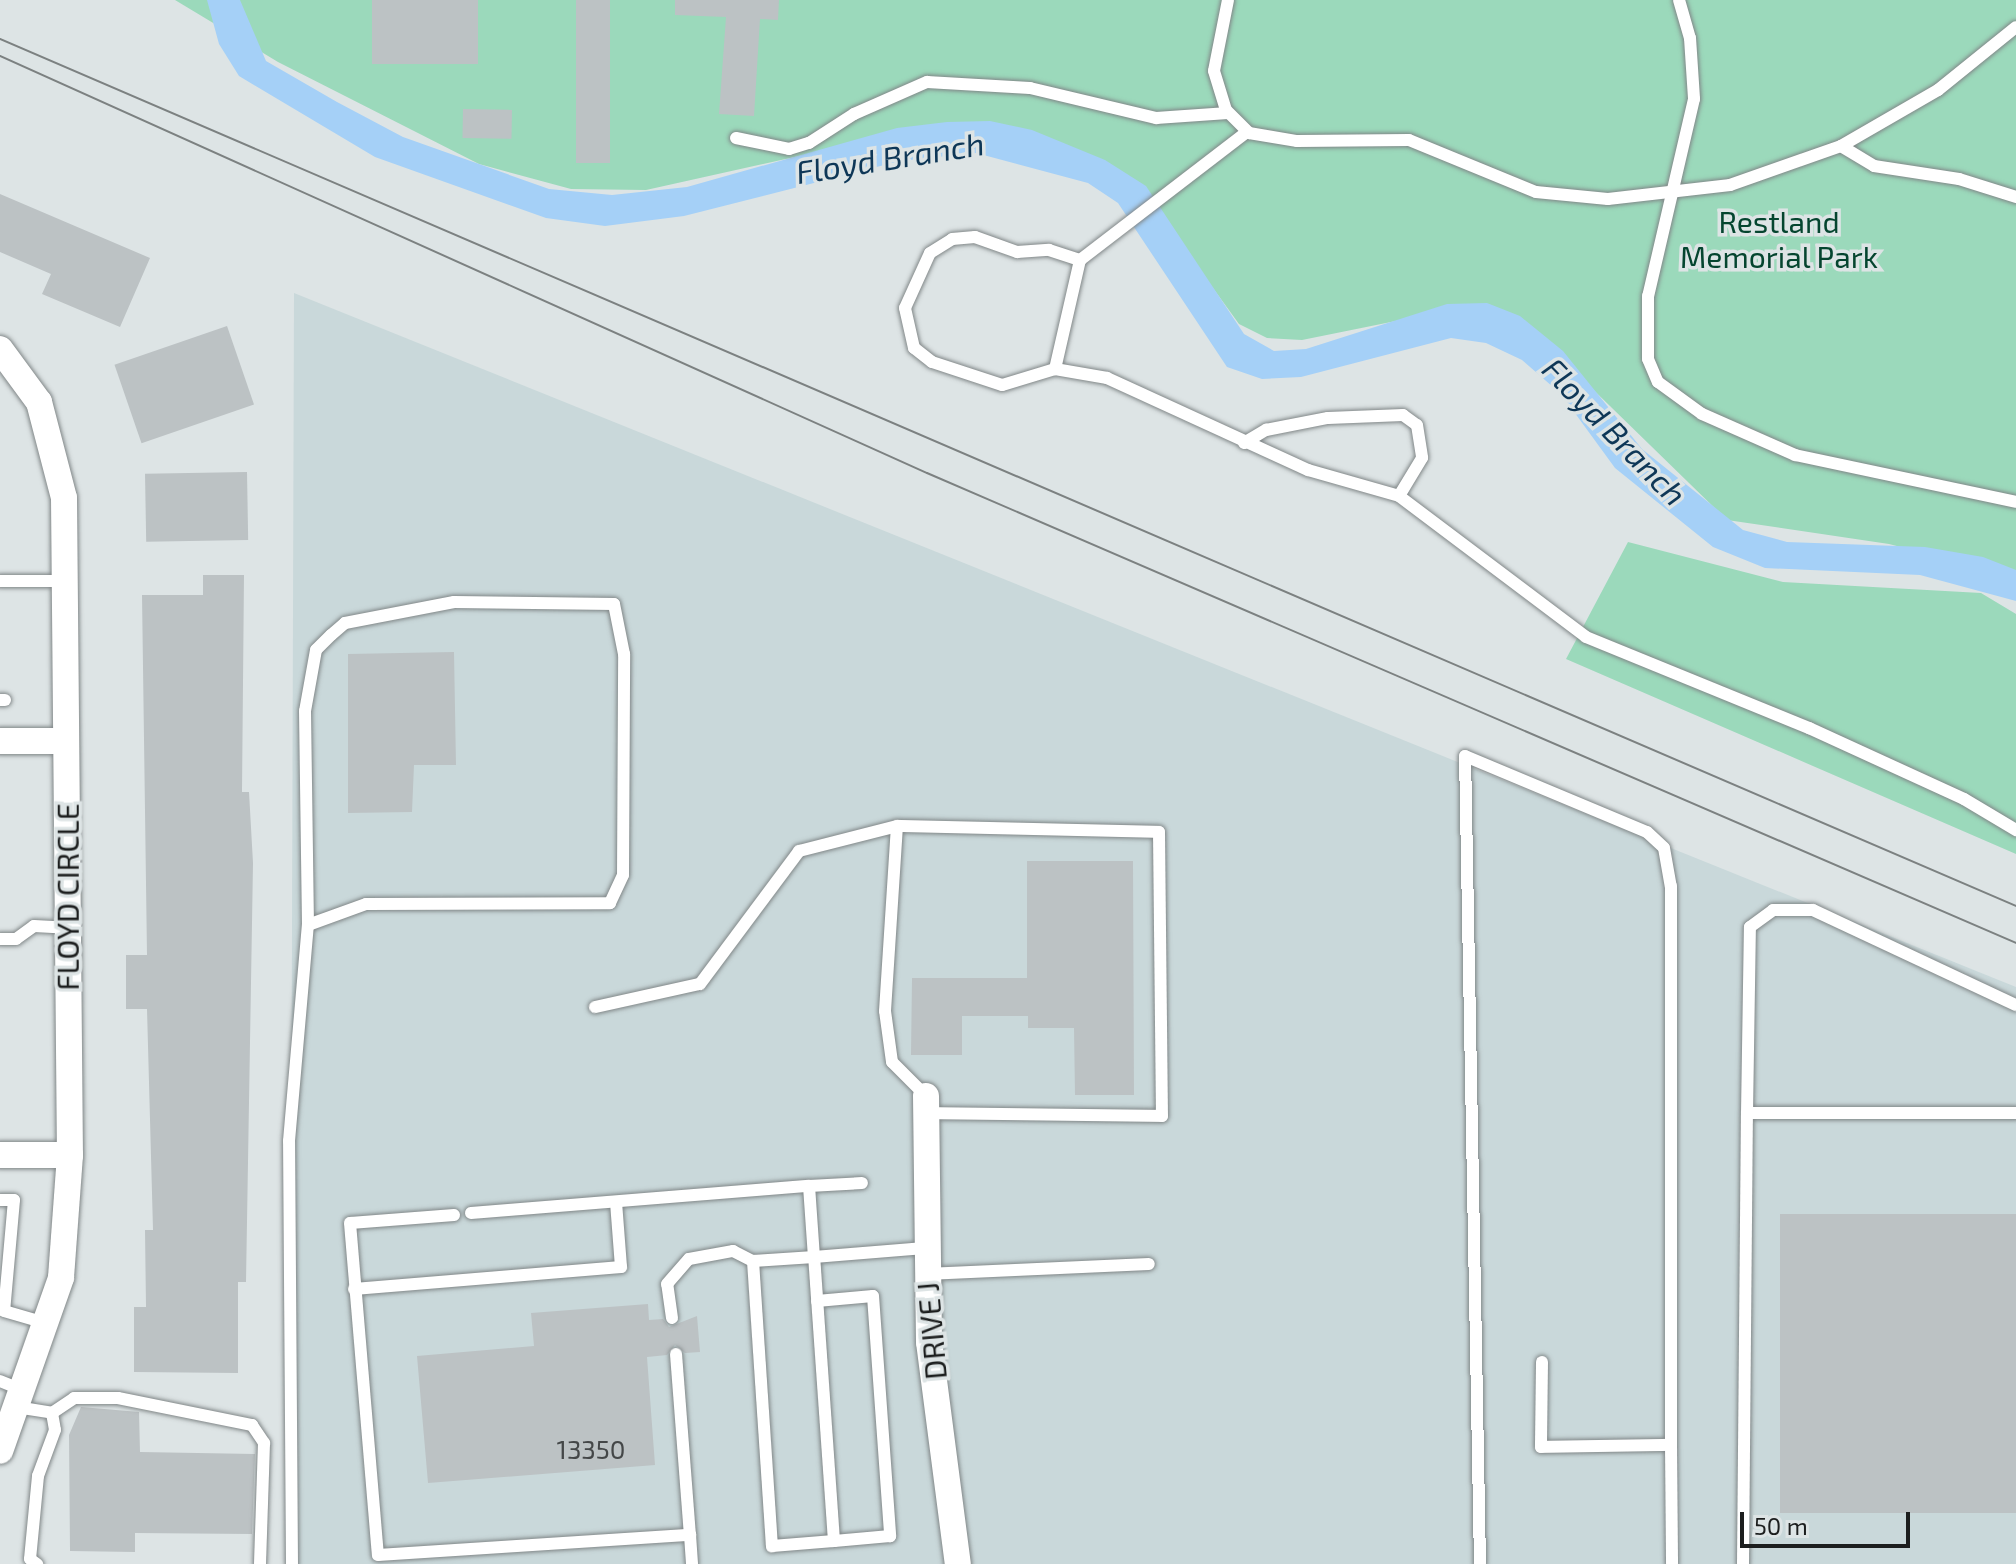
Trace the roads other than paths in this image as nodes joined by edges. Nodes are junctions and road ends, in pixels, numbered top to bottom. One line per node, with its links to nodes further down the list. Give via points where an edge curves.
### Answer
1 (1228, 0): 4 (lane, via 1214,71)
2 (1679, 0): 8 (lane, via 1690,38 1694,99)
3 (2016, 27): 7 (lane, via 1938,90)
4 (1228, 113): 5 (lane); 6 (lane, via 1156,118 1030,88 927,82 854,114 830,134 789,149)
5 (1247, 132): 8 (lane, via 1297,141 1409,140 1506,182 1573,198); 10 (lane)
6 (736, 138)
7 (1841, 146): 8 (lane, via 1775,173); 9 (lane, via 1874,166 1959,179)
8 (1674, 194): 15 (lane, via 1651,275 1646,340 1651,371 1669,394 1795,455)
9 (2016, 197)
10 (1080, 260): 12 (lane); 12 (lane, via 1049,250 1017,252 975,237 952,239 930,253 905,308 914,348 932,362 1002,385)
11 (0, 349): 17 (street, FLOYD CIRCLE, via 39,402 57,452)
12 (1055, 369): 13 (lane, via 1107,378)
13 (1244, 443): 14 (lane, via 1308,470); 14 (lane, via 1266,430 1328,418 1403,415 1417,425 1422,458)
14 (1399, 496): 21 (lane, via 1586,637 1809,728 1964,799)
15 (2016, 502)
16 (0, 581): 17 (lane)
17 (65, 581): 19 (street, FLOYD CIRCLE)
18 (0, 741): 19 (street)
19 (66, 741): 23 (street, FLOYD CIRCLE)
20 (897, 826): 26 (lane, via 799,851 700,984); 27 (lane, via 885,1011 892,1062); 27 (lane, via 1159,832 1162,1116)
21 (2016, 830)
22 (308, 925): 22 (lane, via 305,711 316,650 345,623 454,602 614,604 624,654 623,875 610,903 366,904); 58 (lane, via 289,1141)
23 (67, 928): 24 (lane, via 34,926 16,939); 31 (street, FLOYD CIRCLE)
24 (0, 939)
25 (2016, 1005): 28 (lane, via 1813,910 1773,910 1750,927)
26 (595, 1007)
27 (926, 1105): 38 (street, DRIVE J)
28 (1747, 1113): 29 (lane); 63 (lane)
29 (2016, 1113)
30 (0, 1155): 31 (street)
31 (70, 1155): 46 (street, FLOYD CIRCLE, via 68,1227)
32 (862, 1183): 33 (lane)
33 (809, 1186): 35 (lane); 39 (lane)
34 (0, 1200): 46 (lane, via 14,1200 4,1311)
35 (616, 1202): 36 (lane); 43 (lane, via 621,1267)
36 (471, 1213)
37 (454, 1215): 43 (lane, via 350,1223)
38 (925, 1248): 39 (lane); 42 (street, DRIVE J)
39 (814, 1257): 40 (lane); 44 (lane)
40 (753, 1261): 45 (lane, via 733,1251 689,1259 667,1284); 54 (lane, via 772,1546)
41 (1149, 1264): 42 (lane)
42 (926, 1274): 60 (street, DRIVE J)
43 (354, 1289): 55 (lane)
44 (817, 1301): 54 (lane); 54 (lane, via 873,1296 890,1536)
45 (672, 1318)
46 (48, 1324): 49 (street, FLOYD CIRCLE)
47 (676, 1354): 53 (lane)
48 (1542, 1362): 51 (lane, via 1541,1447)
49 (13, 1393): 50 (lane); 52 (street, FLOYD CIRCLE)
50 (52, 1413): 56 (lane, via 55,1430 37,1490 30,1559); 57 (lane, via 74,1398 118,1398 175,1412 225,1414 252,1425 264,1443 266,1545)
51 (1671, 1445): 61 (lane, via 1671,886 1664,848 1647,832 1465,756); 62 (lane)
52 (0, 1451)
53 (690, 1535): 55 (lane); 59 (lane)
54 (834, 1541)
55 (378, 1560)
56 (37, 1564)
57 (260, 1564)
58 (292, 1564)
59 (692, 1564)
60 (958, 1564)
61 (1480, 1564)
62 (1672, 1564)
63 (1743, 1564)

